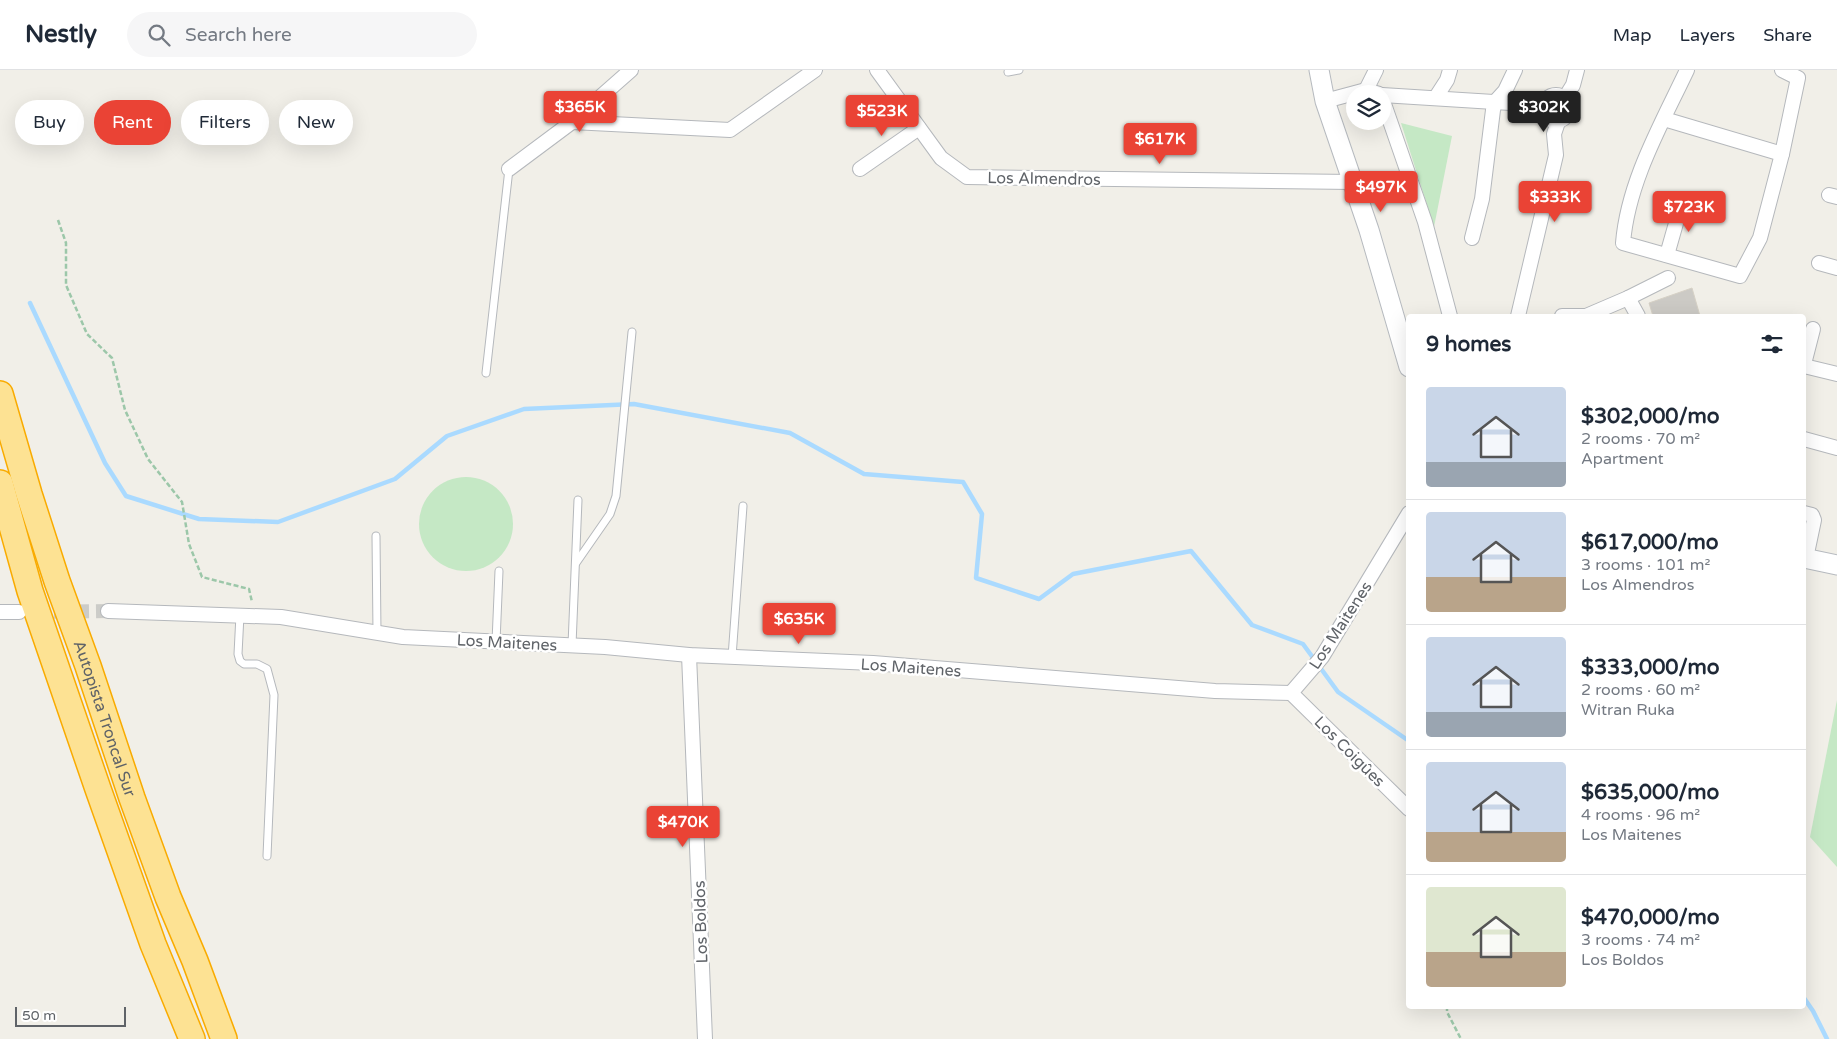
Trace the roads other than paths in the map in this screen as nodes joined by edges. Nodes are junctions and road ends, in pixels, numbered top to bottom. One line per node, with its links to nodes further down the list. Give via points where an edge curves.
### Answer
1 (631, 70): 22 (street)
2 (815, 70): 22 (street, via 730,130)
3 (877, 70): 25 (street, Los Almendros)
4 (1019, 70): 12 (lane)
5 (1319, 70): 18 (main road)
6 (1376, 70): 13 (street)
7 (1450, 70): 16 (street)
8 (1515, 70): 19 (street)
9 (1577, 70): 17 (street)
10 (1687, 70): 21 (street)
11 (1782, 70): 26 (street, via 1798,78)
12 (1008, 72)
13 (1373, 85)
14 (1391, 96): 16 (street)
15 (1346, 97): 18 (street)
16 (1436, 97): 19 (street)
17 (1565, 98): 20 (street, via 1554,95 1546,98); 24 (street, via 1568,114)
18 (1325, 101): 29 (main road)
19 (1495, 102): 20 (street); 31 (street, via 1482,199)
20 (1542, 106): 24 (street, via 1546,118)
21 (1664, 119): 26 (street); 32 (street, via 1649,150 1625,218 1623,242)
22 (572, 122): 27 (street)
23 (1391, 122): 37 (street, via 1425,222)
24 (1558, 122): 38 (street, via 1554,134 1556,155)
25 (919, 128): 28 (street); 29 (street, Los Almendros, via 941,158 968,177)
26 (1782, 154): 32 (street, via 1760,238 1740,276)
27 (509, 169): 46 (lane)
28 (860, 169)
29 (1353, 182): 43 (main road)
30 (1682, 202): 32 (street)
31 (1472, 238)
32 (1667, 255)
33 (1819, 263): 34 (street)
34 (1837, 268)
35 (1668, 278): 36 (street)
36 (1628, 298): 39 (street); 40 (street)
37 (1449, 314)
38 (1518, 314)
39 (1591, 314)
40 (1637, 314)
41 (1813, 329): 44 (street)
42 (632, 332): 59 (lane, via 616,496 610,514)
43 (1406, 357)
44 (1806, 357)
45 (1806, 366): 47 (street)
46 (486, 373)
47 (1837, 374)
48 (0, 394): 75 (highway, Autopista Troncal Sur, via 57,581 132,798)
49 (1806, 440): 50 (street)
50 (1837, 448)
51 (0, 483): 74 (highway, Autopista Troncal Sur, via 30,591 98,789 153,944)
52 (578, 500): 59 (lane)
53 (743, 506): 70 (lane)
54 (1806, 514): 57 (street, via 1812,515 1814,520)
55 (1406, 518): 71 (street, Los Maitenes, via 1322,657)
56 (376, 536): 66 (lane)
57 (1806, 554)
58 (1806, 558): 60 (main road)
59 (576, 563): 68 (lane)
60 (1837, 565)
61 (499, 571): 67 (lane)
62 (108, 611): 65 (street, Los Maitenes)
63 (0, 612): 64 (street)
64 (19, 612)
65 (240, 615): 66 (street, Los Maitenes, via 281,617); 73 (lane, via 240,661 268,669 274,695)
66 (377, 632): 67 (street, Los Maitenes, via 403,637)
67 (496, 642): 68 (street, Los Maitenes)
68 (572, 646): 69 (street, Los Maitenes)
69 (689, 655): 70 (street, Los Maitenes); 76 (street, Los Boldos)
70 (732, 657): 71 (street, Los Maitenes, via 872,663 1215,692)
71 (1291, 693): 72 (street, Los Coigûes)
72 (1406, 806)
73 (267, 856)
74 (192, 1039)
75 (224, 1039)
76 (705, 1039)

